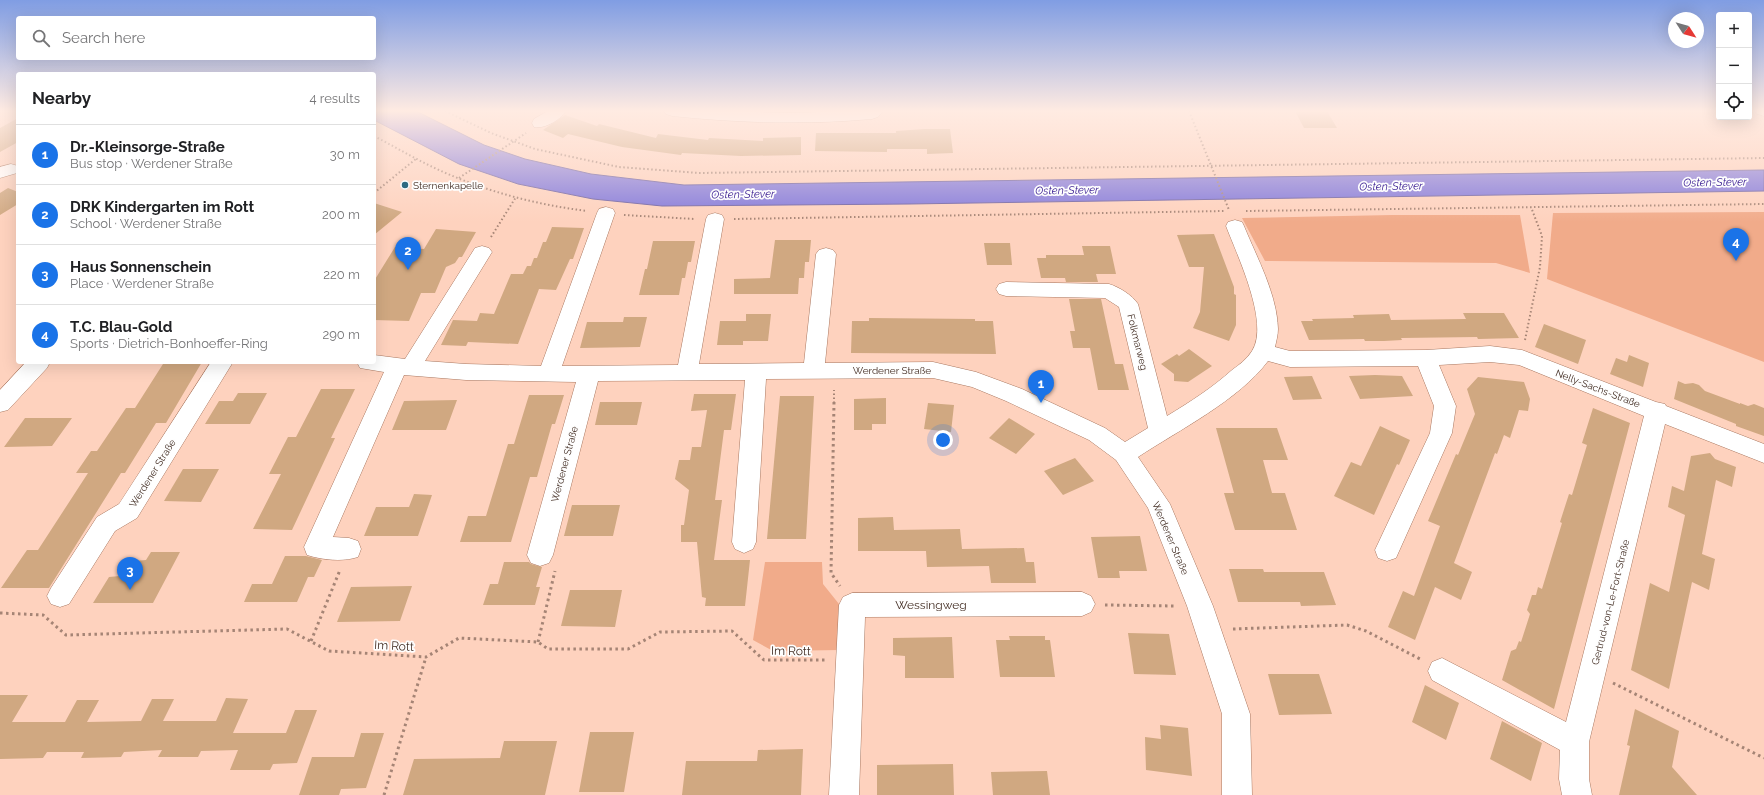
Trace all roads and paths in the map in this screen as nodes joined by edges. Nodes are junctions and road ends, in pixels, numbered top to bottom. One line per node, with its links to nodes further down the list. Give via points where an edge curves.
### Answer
1 (398, 148): 5 (path)
2 (504, 148): 8 (path)
3 (536, 148): 7 (path, via 619,167 699,173)
4 (1205, 148): 7 (path)
5 (417, 158): 8 (path); 9 (path)
6 (1764, 158): 7 (path)
7 (1212, 166): 12 (path)
8 (459, 178): 10 (path)
9 (376, 191)
10 (516, 197): 14 (path); 17 (path)
11 (1764, 204): 13 (path)
12 (1228, 207)
13 (1531, 207): 15 (path); 22 (path, via 1542,236 1540,267)
14 (606, 213): 16 (path); 30 (street)
15 (1236, 216): 16 (path); 20 (street, via 1265,308 1268,330)
16 (715, 219): 29 (street)
17 (482, 252): 26 (street)
18 (826, 254): 27 (street)
19 (1006, 289): 34 (street, Folkmarweg, via 1109,291 1128,304)
20 (1263, 352): 21 (street, Nelly-Sachs-Straße, via 1290,359); 34 (street, via 1254,364 1218,395)
21 (1426, 358): 22 (street, Nelly-Sachs-Straße, via 1490,354); 39 (street, via 1445,406 1441,433)
22 (1522, 358): 33 (street, Nelly-Sachs-Straße)
23 (376, 363): 26 (street, Werdener Straße)
24 (37, 364): 32 (street)
25 (221, 364): 41 (street, Werdener Straße, via 128,511 106,524)
26 (404, 367): 30 (street, Werdener Straße, via 457,372); 38 (street, via 316,547)
27 (825, 370): 28 (street, Werdener Straße); 35 (street, Werdener Straße, via 933,370 976,380 1097,434); 43 (path, via 831,573)
28 (756, 371): 29 (street, Werdener Straße); 37 (street)
29 (687, 372): 31 (street, Werdener Straße)
30 (549, 373): 31 (street, Werdener Straße)
31 (589, 373): 40 (street, Werdener Straße)
32 (1, 401)
33 (1657, 410): 36 (street, Nelly-Sachs-Straße); 52 (street, Gertrud-von-Le-Fort-Straße)
34 (1160, 432): 35 (street)
35 (1124, 454): 44 (street, Werdener Straße, via 1158,504)
36 (1764, 454)
37 (744, 542)
38 (349, 549): 47 (path)
39 (1387, 550)
40 (540, 555): 48 (path, via 557,565)
41 (60, 596)
42 (1082, 604): 43 (street, Wessingweg); 44 (path)
43 (852, 605): 50 (street)
44 (1200, 606): 46 (street, Werdener Straße)
45 (0, 613): 47 (path, Im Rott, via 43,615 66,635 287,629)
46 (1208, 630): 51 (path, via 1347,625 1366,631); 57 (street, Werdener Straße, via 1236,714)
47 (311, 641): 49 (path, Im Rott, via 329,651)
48 (538, 642): 49 (path, Im Rott, via 459,638); 50 (path, Im Rott, via 548,649 628,649 660,632 732,631 764,660)
49 (426, 657): 55 (path)
50 (850, 661): 56 (street)
51 (1442, 671): 53 (street)
52 (1593, 673): 53 (street, Gertrud-von-Le-Fort-Straße); 54 (path)
53 (1575, 742): 58 (street, Gertrud-von-Le-Fort-Straße, via 1574,779)
54 (1764, 758)
55 (384, 795)
56 (844, 795)
57 (1237, 795)
58 (1577, 795)

